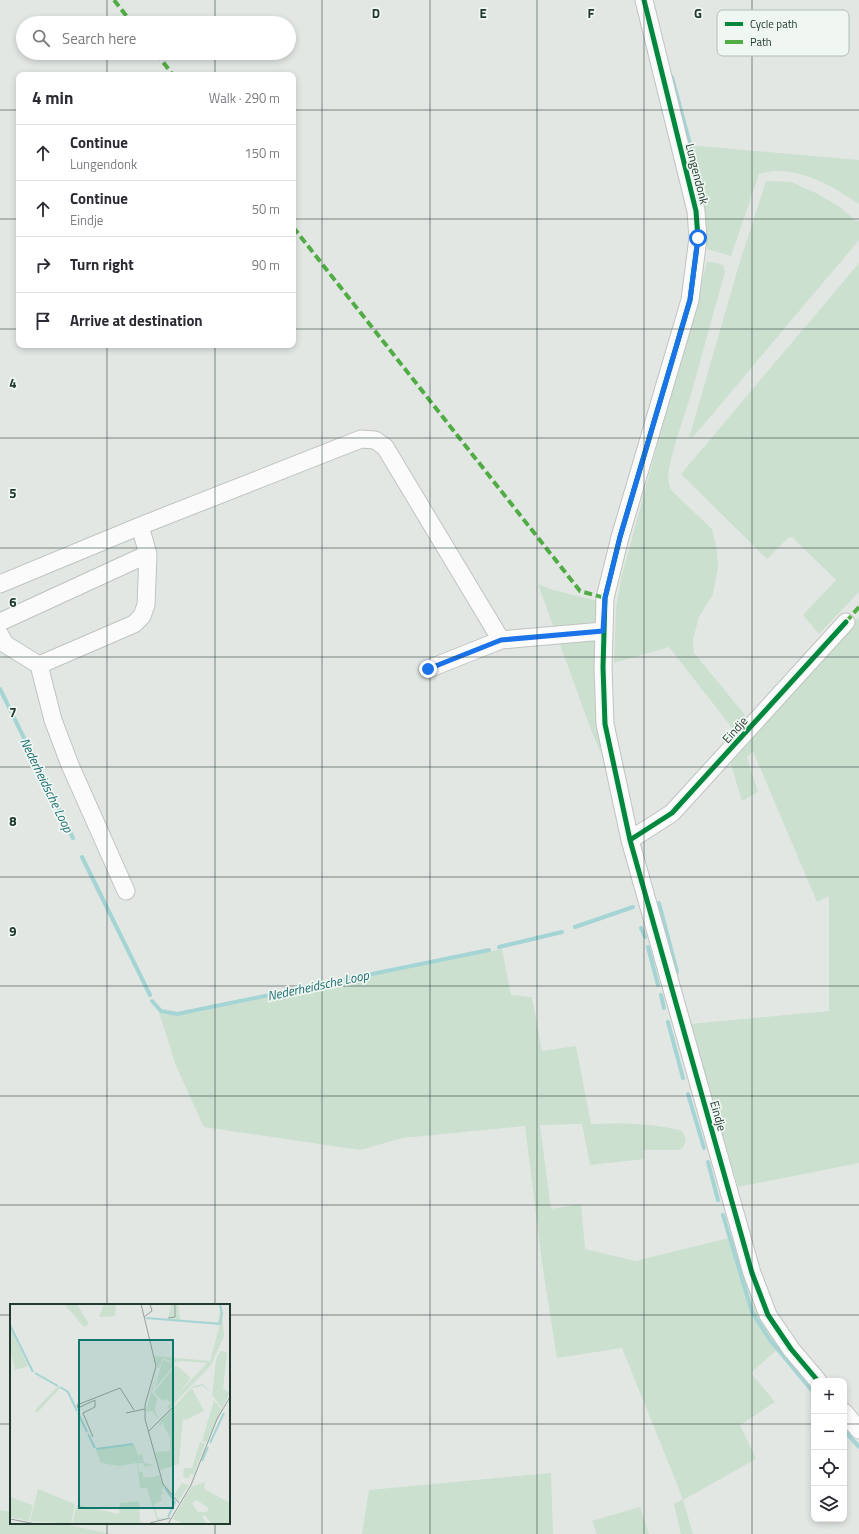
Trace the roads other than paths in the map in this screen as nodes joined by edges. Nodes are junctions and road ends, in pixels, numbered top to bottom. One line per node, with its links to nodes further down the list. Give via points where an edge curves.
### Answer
1 (644, 0): 3 (street, Lungendonk, via 696,211 698,238 690,300)
2 (140, 526): 4 (street); 5 (street); 10 (street, via 361,439 375,440 385,447)
3 (620, 537): 8 (street, Eindje, via 605,598)
4 (148, 554): 6 (street); 11 (street, via 146,605 142,616 134,624)
5 (0, 584)
6 (0, 622)
7 (846, 622): 13 (street, Eindje, via 672,813)
8 (603, 631): 10 (street); 13 (street, Eindje, via 605,724)
9 (0, 636): 11 (street, via 4,644)
10 (501, 640): 12 (street)
11 (39, 665): 14 (street, via 53,720 70,765)
12 (428, 669)
13 (630, 840): 15 (street, Eindje, via 752,1272 768,1315)
14 (126, 891)
15 (816, 1378)
16 (846, 1414): 17 (street)
17 (859, 1430)

